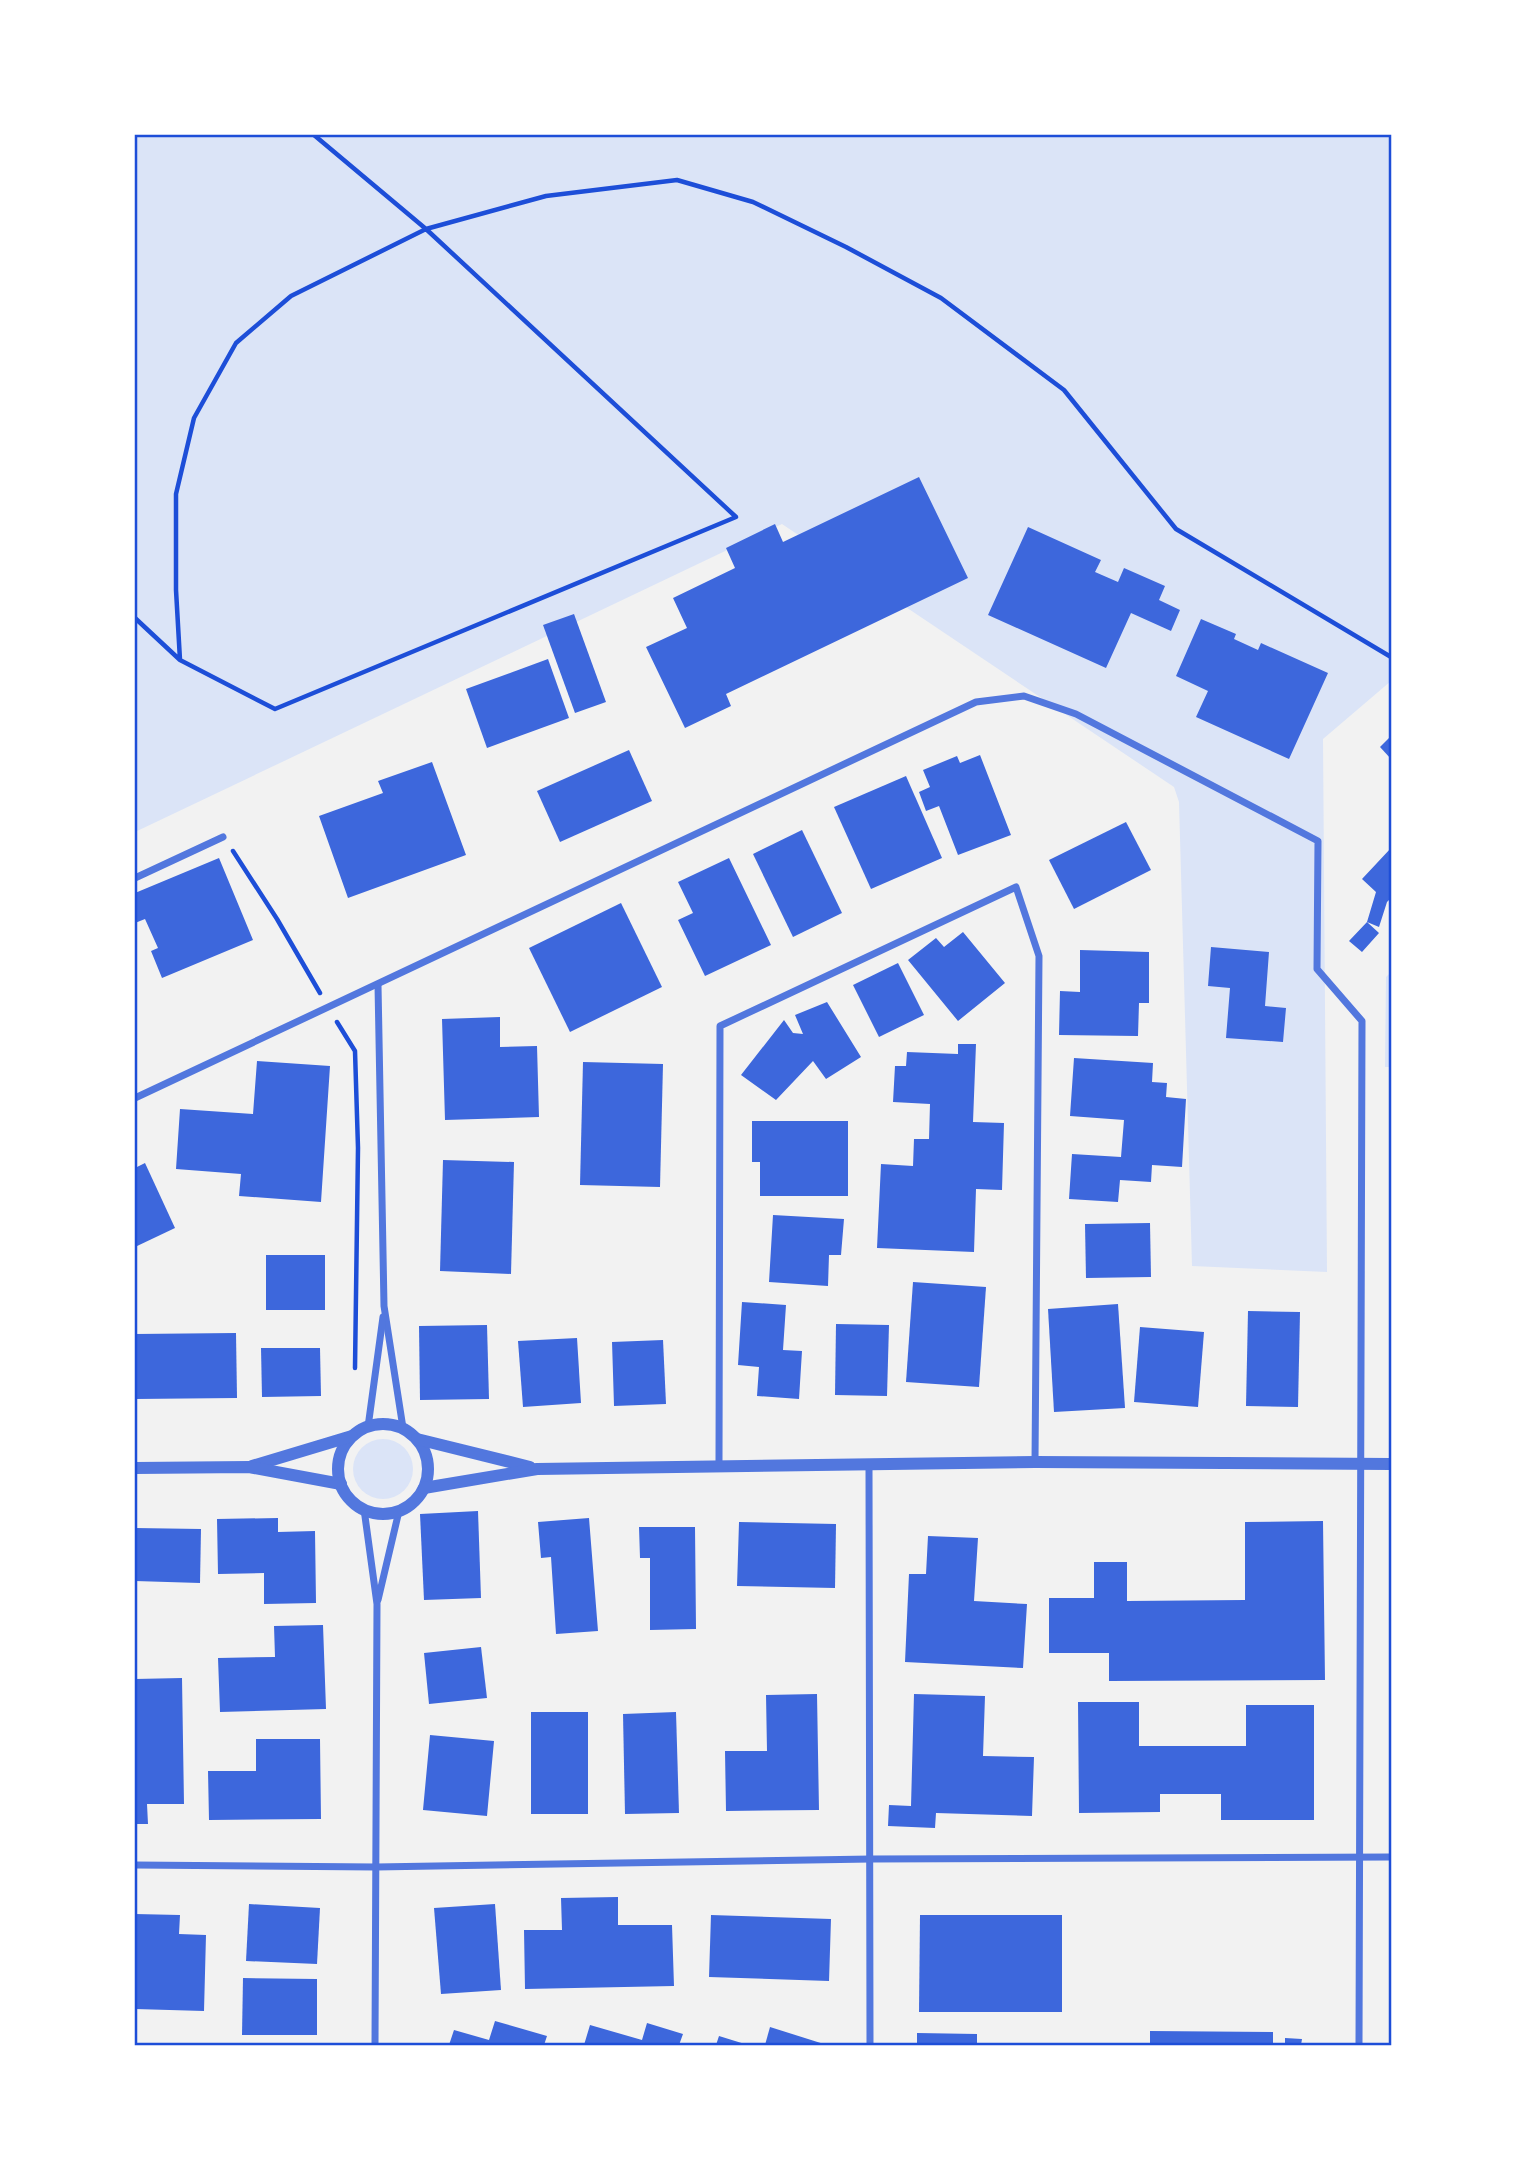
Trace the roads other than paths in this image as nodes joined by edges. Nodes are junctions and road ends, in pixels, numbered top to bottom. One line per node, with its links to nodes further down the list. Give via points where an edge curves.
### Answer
1 (223, 837): 2 (street)
2 (135, 878)
3 (378, 985): 4 (street); 5 (street); 11 (street, via 976,702 1024,696 1076,714 1318,841 1317,969 1362,1021)
4 (135, 1098)
5 (384, 1306): 6 (street); 7 (street)
6 (368, 1427): 7 (street); 8 (street)
7 (403, 1428): 9 (street)
8 (353, 1436): 15 (street); 18 (street, via 340,1458)
9 (417, 1439): 17 (street); 19 (street, via 428,1462)
10 (1035, 1462): 11 (street); 13 (street, via 1039,956 1016,887 720,1026); 14 (street)
11 (1361, 1464): 12 (street); 23 (street)
12 (1391, 1464)
13 (719, 1465): 14 (street); 17 (street)
14 (869, 1465): 25 (street)
15 (249, 1467): 16 (street); 18 (street)
16 (135, 1468)
17 (537, 1469): 19 (street)
18 (341, 1484): 20 (street)
19 (424, 1488): 21 (street, via 409,1506)
20 (364, 1510): 21 (street); 22 (street)
21 (398, 1511): 22 (street)
22 (377, 1604): 27 (street)
23 (1360, 1857): 24 (street); 25 (street); 30 (street)
24 (1391, 1857)
25 (871, 1859): 27 (street); 29 (street)
26 (135, 1865): 27 (street)
27 (376, 1867): 28 (street)
28 (375, 2045)
29 (870, 2045)
30 (1359, 2045)

